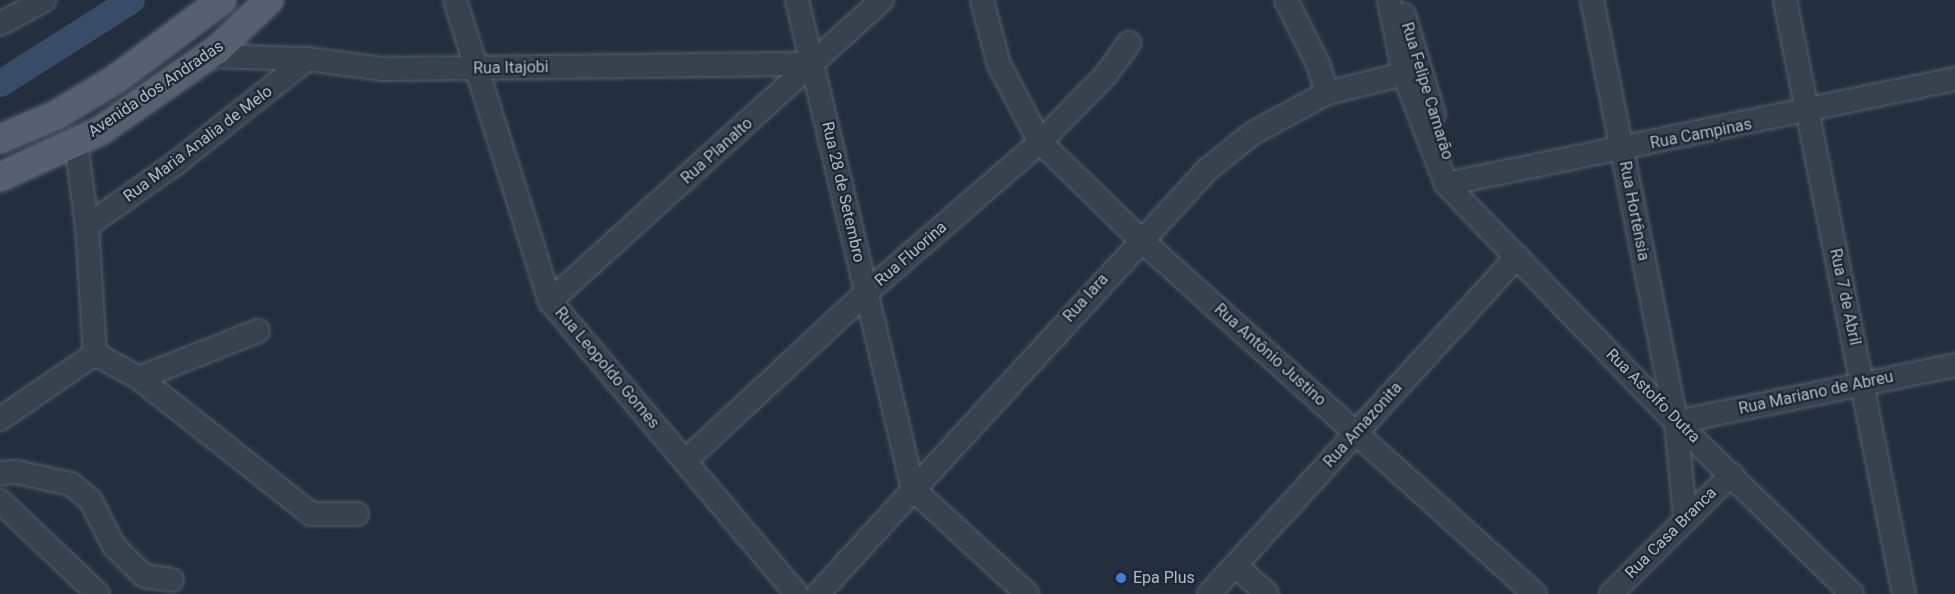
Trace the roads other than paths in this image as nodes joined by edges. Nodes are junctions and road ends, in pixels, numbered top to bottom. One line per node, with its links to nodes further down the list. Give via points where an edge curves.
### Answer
1 (44, 0): 14 (street)
2 (222, 0): 25 (main road, Avenida dos Andradas, via 116,79 58,114)
3 (269, 0): 16 (main road, Avenida dos Andradas)
4 (455, 0): 19 (street, Rua Leopoldo Gomes)
5 (797, 0): 18 (street, Rua 28 de Setembro)
6 (882, 0): 18 (street, Rua Planalto)
7 (982, 0): 23 (street, Rua Antônio Justino, via 999,65)
8 (995, 0): 23 (street, Rua Antônio Justino)
9 (1286, 0): 22 (street)
10 (1389, 0): 20 (street, Rua Felipe Camarão)
11 (1398, 0): 30 (street, Rua Felipe Camarão)
12 (1592, 0): 28 (street, Rua Hortênsia)
13 (1785, 0): 24 (street, Rua 7 de Abril)
14 (0, 24)
15 (1129, 43): 27 (street, Rua Fluorina, via 1105,76)
16 (208, 56): 17 (street, Rua Itajobi); 26 (main road, Avenida dos Andradas, via 100,131)
17 (307, 59): 19 (street, Rua Itajobi, via 384,69); 31 (street, Rua Maria Analia de Melo, via 176,163)
18 (813, 64): 19 (street, Rua Itajobi); 34 (street, Rua 28 de Setembro); 35 (street, Rua Planalto)
19 (476, 69): 35 (street, Rua Leopoldo Gomes)
20 (1404, 74): 22 (street, Rua Iara); 30 (street, Rua Felipe Camarão)
21 (1955, 79): 24 (street, Rua Campinas)
22 (1327, 93): 32 (street, Rua Iara, via 1253,132 1208,169)
23 (1018, 105): 27 (street, Rua Antônio Justino)
24 (1808, 112): 28 (street, Rua Campinas); 40 (street, Rua 7 de Abril)
25 (0, 139)
26 (75, 142): 29 (main road, Avenida dos Andradas); 31 (street)
27 (1040, 142): 32 (street, Rua Antônio Justino); 34 (street, Rua Fluorina)
28 (1622, 150): 30 (street, Rua Campinas); 42 (street, Rua Hortênsia)
29 (0, 177)
30 (1452, 187): 33 (street, Rua Astolfo Dutra)
31 (87, 225): 37 (street)
32 (1140, 239): 43 (street, Rua Antônio Justino); 47 (street, Rua Iara)
33 (1517, 257): 42 (street, Rua Astolfo Dutra); 43 (street, Rua Amazonita)
34 (867, 292): 44 (street, Rua Fluorina); 47 (street, Rua 28 de Setembro)
35 (550, 301): 44 (street, Rua Leopoldo Gomes)
36 (258, 331): 39 (street)
37 (95, 354): 39 (street); 41 (street)
38 (1955, 365): 40 (street, Rua Mariano de Abreu)
39 (139, 378): 49 (street, via 267,475 311,514)
40 (1863, 383): 42 (street, Rua Mariano de Abreu); 62 (street, Rua 7 de Abril)
41 (0, 419)
42 (1676, 422): 46 (street, Rua Astolfo Dutra); 50 (street, Rua Hortênsia)
43 (1356, 432): 51 (street, Rua Amazonita); 59 (street, Rua Antônio Justino)
44 (686, 460): 54 (street, Rua Leopoldo Gomes)
45 (0, 473): 52 (street, via 16,472 71,484 91,501 114,546 144,576)
46 (1732, 474): 50 (street, Rua Casa Branca); 61 (street, Rua Astolfo Dutra)
47 (913, 489): 55 (street, Rua Iara); 56 (street)
48 (0, 501): 53 (street)
49 (357, 514)
50 (1685, 518): 60 (street, Rua Casa Branca)
51 (1235, 565): 57 (street, Rua Amazonita); 58 (street)
52 (172, 580)
53 (98, 594)
54 (797, 594)
55 (818, 594)
56 (1027, 594)
57 (1209, 594)
58 (1267, 594)
59 (1535, 594)
60 (1611, 594)
61 (1852, 594)
62 (1904, 594)

